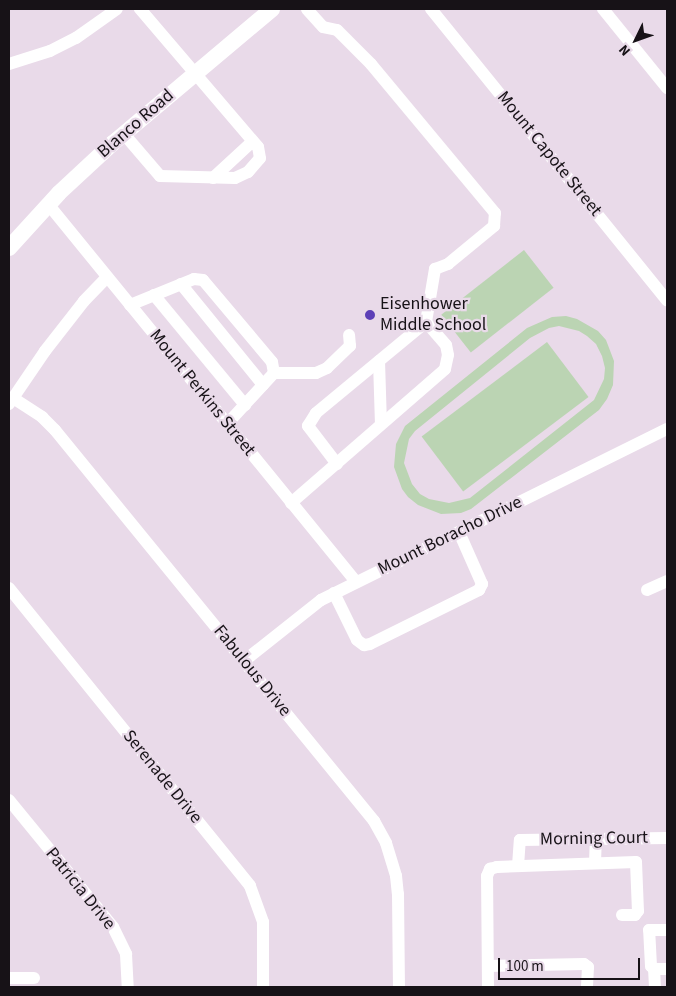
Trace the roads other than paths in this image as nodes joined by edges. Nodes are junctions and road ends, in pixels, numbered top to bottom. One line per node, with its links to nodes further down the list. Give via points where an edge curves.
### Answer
1 (117, 9): 7 (street, via 76,38 50,51)
2 (140, 9): 8 (street)
3 (272, 9): 8 (main road, Blanco Road)
4 (308, 9): 20 (street, via 323,27 337,30 371,64 495,212 494,226 448,264 435,269)
5 (431, 9): 18 (street, Mount Capote Street)
6 (603, 9): 9 (street)
7 (9, 64)
8 (195, 72): 10 (main road, Blanco Road); 11 (street)
9 (667, 88)
10 (124, 134): 12 (street, via 160,176); 13 (main road, Blanco Road)
11 (253, 141): 12 (street); 12 (street, via 260,158 248,172 235,178)
12 (213, 178)
13 (48, 204): 14 (main road, Blanco Road); 15 (street, Mount Perkins Street)
14 (9, 248)
15 (107, 276): 19 (street, Mount Perkins Street); 25 (street, via 45,351)
16 (181, 284): 17 (street); 23 (street, via 194,279 203,280 272,362); 24 (street)
17 (154, 295): 19 (street); 26 (street)
18 (667, 300)
19 (130, 305): 27 (street, Mount Perkins Street)
20 (426, 322): 22 (street); 28 (street, via 446,345 445,369)
21 (349, 335): 23 (street, via 350,346 328,368 316,373)
22 (379, 361): 28 (street); 30 (street, via 316,413 308,426)
23 (274, 374): 24 (street)
24 (263, 385): 26 (street)
25 (11, 401): 38 (street, Fabulous Drive, via 42,417 55,430)
26 (244, 405): 27 (street)
27 (227, 424): 31 (street, Mount Perkins Street)
28 (381, 424): 30 (street)
29 (667, 429): 32 (street, Mount Boracho Drive)
30 (336, 464): 31 (street)
31 (291, 503): 34 (street, Mount Perkins Street)
32 (459, 532): 34 (street, Mount Boracho Drive); 37 (street, via 482,584 479,590 395,632 364,645 357,640)
33 (667, 581): 36 (street)
34 (356, 582): 37 (street, Mount Boracho Drive)
35 (9, 588): 54 (street, Serenade Drive, via 250,886 263,922)
36 (647, 590)
37 (334, 593): 38 (street, Mount Boracho Drive, via 307,610)
38 (244, 661): 55 (street, Fabulous Drive, via 374,821 386,842 398,894)
39 (9, 800): 53 (street, Patricia Drive, via 113,927 126,954)
40 (638, 838): 41 (street, Morning Court); 42 (street, Morning Court); 43 (street)
41 (667, 838)
42 (596, 839): 44 (street); 45 (street, Morning Court, via 520,840)
43 (636, 862): 44 (street); 46 (street, via 638,911 635,915)
44 (595, 863): 45 (street)
45 (518, 866): 48 (street, via 497,867 487,876)
46 (622, 915)
47 (667, 930): 49 (street, via 649,930 651,966)
48 (488, 966): 56 (street); 57 (street, via 584,964 588,968)
49 (654, 969): 50 (street); 58 (street)
50 (667, 969)
51 (9, 978): 52 (street)
52 (34, 978)
53 (128, 987)
54 (263, 987)
55 (399, 987)
56 (488, 987)
57 (587, 987)
58 (655, 987)

